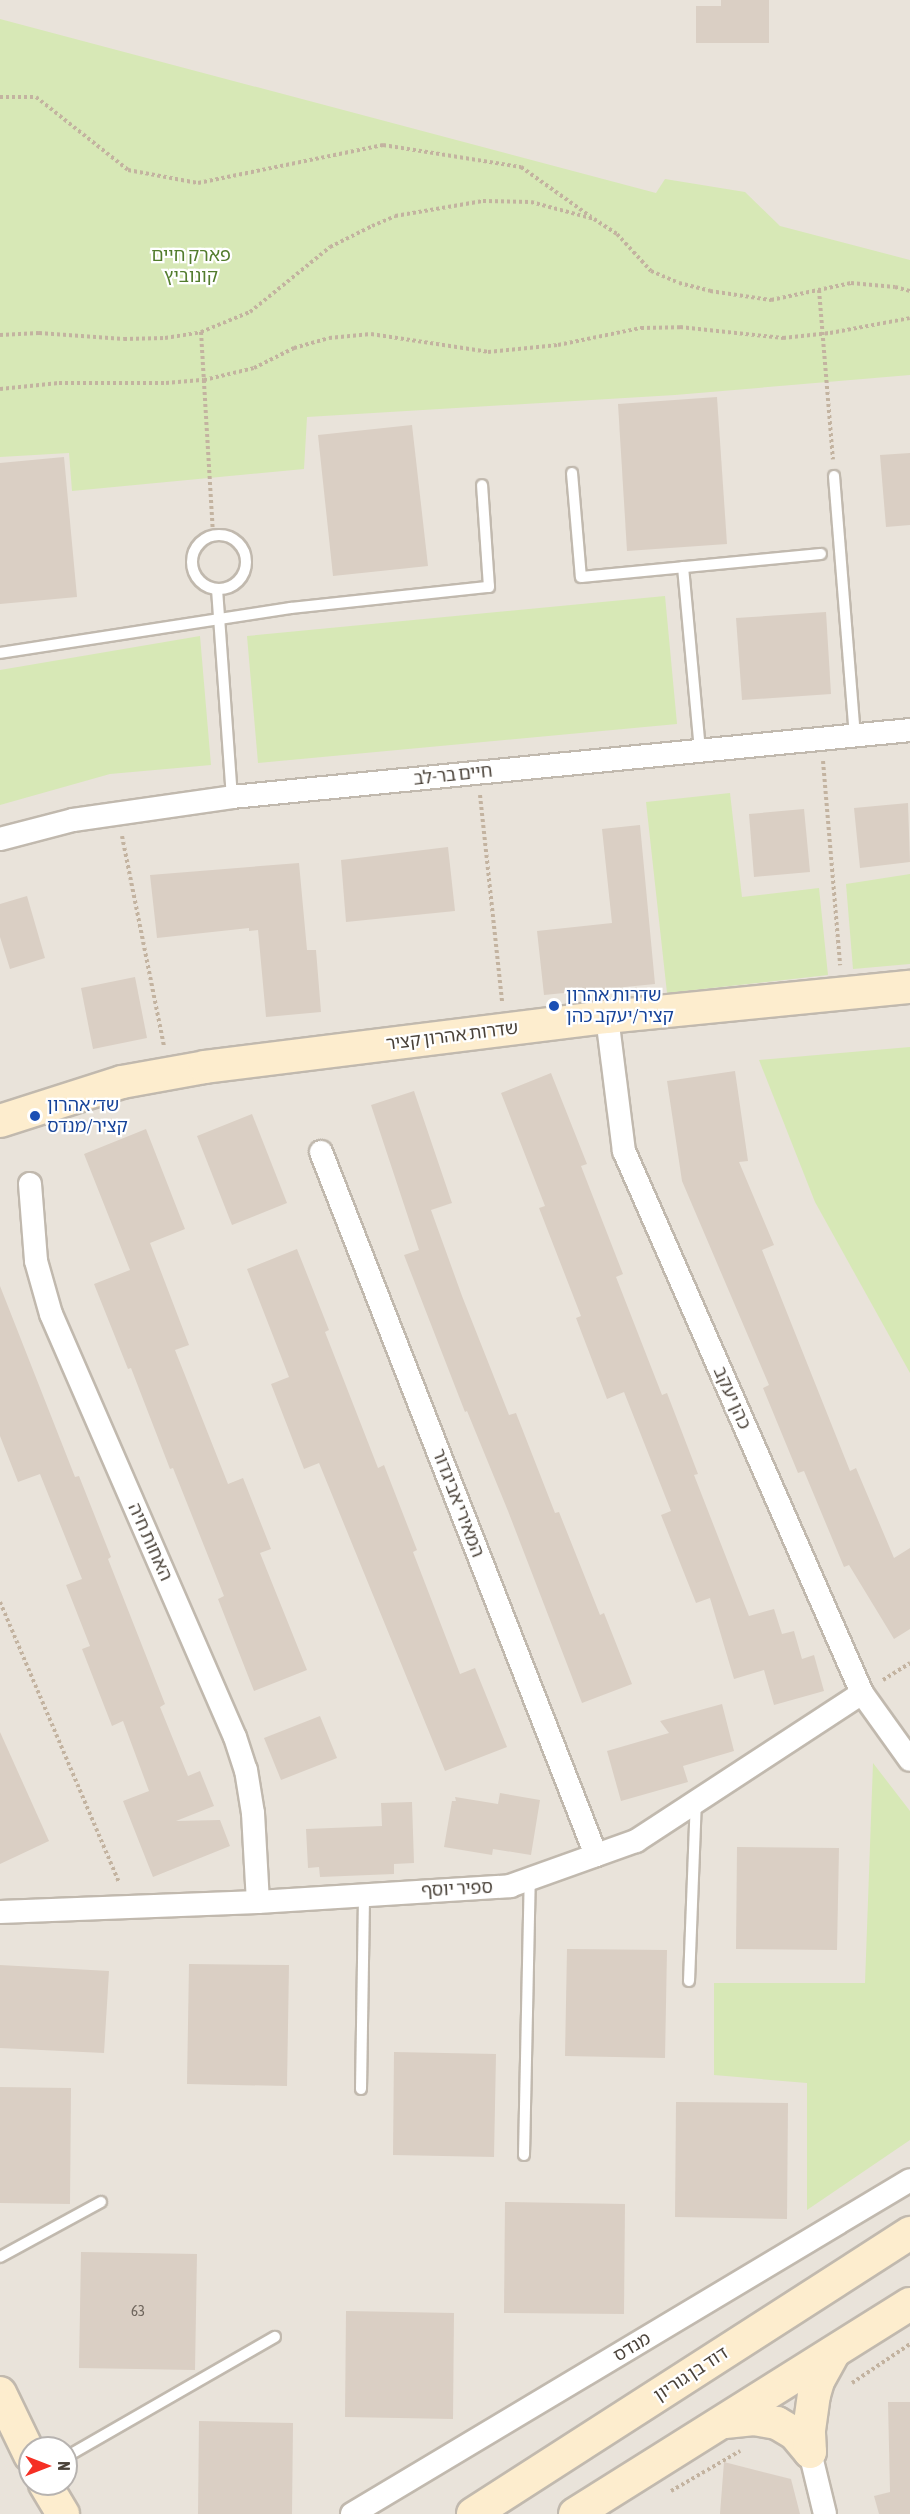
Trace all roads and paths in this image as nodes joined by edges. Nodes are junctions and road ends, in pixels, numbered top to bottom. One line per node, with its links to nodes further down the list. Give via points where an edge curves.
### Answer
1 (0, 97): 2 (path, via 36,97 128,170 198,183 383,145 520,167)
2 (594, 219): 3 (path, via 617,234 651,271 679,284 771,300); 6 (path, via 531,202 505,201 395,216 330,247 250,312)
3 (819, 290): 4 (path, via 851,284); 7 (path)
4 (910, 291)
5 (910, 318): 7 (path)
6 (201, 332): 8 (path, via 134,339 39,333); 9 (path)
7 (823, 334): 9 (path, via 783,338 680,327 641,327 558,345 488,352 371,334 329,338 294,348 254,368); 11 (path)
8 (0, 335)
9 (204, 380): 10 (path, via 59,383); 15 (path)
10 (0, 389)
11 (832, 445)
12 (572, 473): 17 (lane, via 581,577)
13 (834, 476): 22 (lane)
14 (482, 485): 19 (lane, via 489,587)
15 (213, 536): 18 (lane, via 199,544 192,560 201,582); 18 (lane, via 237,542 246,564 239,580)
16 (821, 554): 17 (lane)
17 (683, 567): 24 (lane)
18 (217, 589): 19 (lane)
19 (219, 617): 20 (lane); 26 (lane)
20 (0, 652)
21 (910, 730): 22 (street, חיים בר-לב)
22 (855, 735): 23 (street, חיים בר-לב)
23 (821, 739): 24 (street, חיים בר-לב); 30 (path)
24 (700, 751): 25 (street, חיים בר-לב)
25 (477, 773): 26 (street, חיים בר-לב); 32 (path)
26 (232, 797): 27 (street, חיים בר-לב)
27 (117, 813): 28 (street, חיים בר-לב); 33 (path)
28 (0, 839)
29 (910, 987): 30 (main road, שדרות אהרון קציר)
30 (842, 992): 31 (main road, שדרות אהרון קציר)
31 (607, 1017): 32 (main road, שדרות אהרון קציר); 39 (street, כהן יעקב, via 624,1151)
32 (504, 1030): 33 (main road, שדרות אהרון קציר)
33 (170, 1073): 34 (main road, שדרות אהרון קציר, via 122,1082)
34 (0, 1121)
35 (321, 1152): 42 (street, המאירי אביגדור)
36 (30, 1184): 45 (street, האחות חיה, via 36,1260 51,1314 246,1770 253,1813)
37 (0, 1602): 46 (path)
38 (910, 1663): 39 (path)
39 (862, 1693): 40 (street, כהן יעקב); 41 (street, ספיר יוסף)
40 (910, 1760)
41 (696, 1801): 42 (street, ספיר יוסף, via 636,1841); 48 (lane)
42 (596, 1855): 43 (street, ספיר יוסף)
43 (530, 1879): 44 (street, ספיר יוסף, via 510,1886); 50 (lane)
44 (364, 1894): 45 (street, ספיר יוסף); 49 (lane)
45 (258, 1902): 46 (street, ספיר יוסף)
46 (129, 1906): 47 (street, ספיר יוסף)
47 (0, 1912)
48 (689, 1981)
49 (361, 2090)
50 (524, 2155)
51 (910, 2180): 65 (street, מנדס)
52 (101, 2202): 54 (lane)
53 (910, 2233): 66 (main road, דוד בן גוריון)
54 (0, 2257)
55 (910, 2304): 57 (main road)
56 (275, 2337): 61 (lane)
57 (834, 2352): 59 (main road); 62 (main road, via 814,2395)
58 (0, 2393): 60 (main road)
59 (721, 2422): 62 (main road, via 754,2419 777,2423 795,2434); 67 (main road)
60 (21, 2436)
61 (78, 2450)
62 (810, 2452): 68 (street)
63 (52, 2496): 64 (main road)
64 (63, 2514)
65 (352, 2514)
66 (473, 2514)
67 (575, 2514)
68 (825, 2514)

